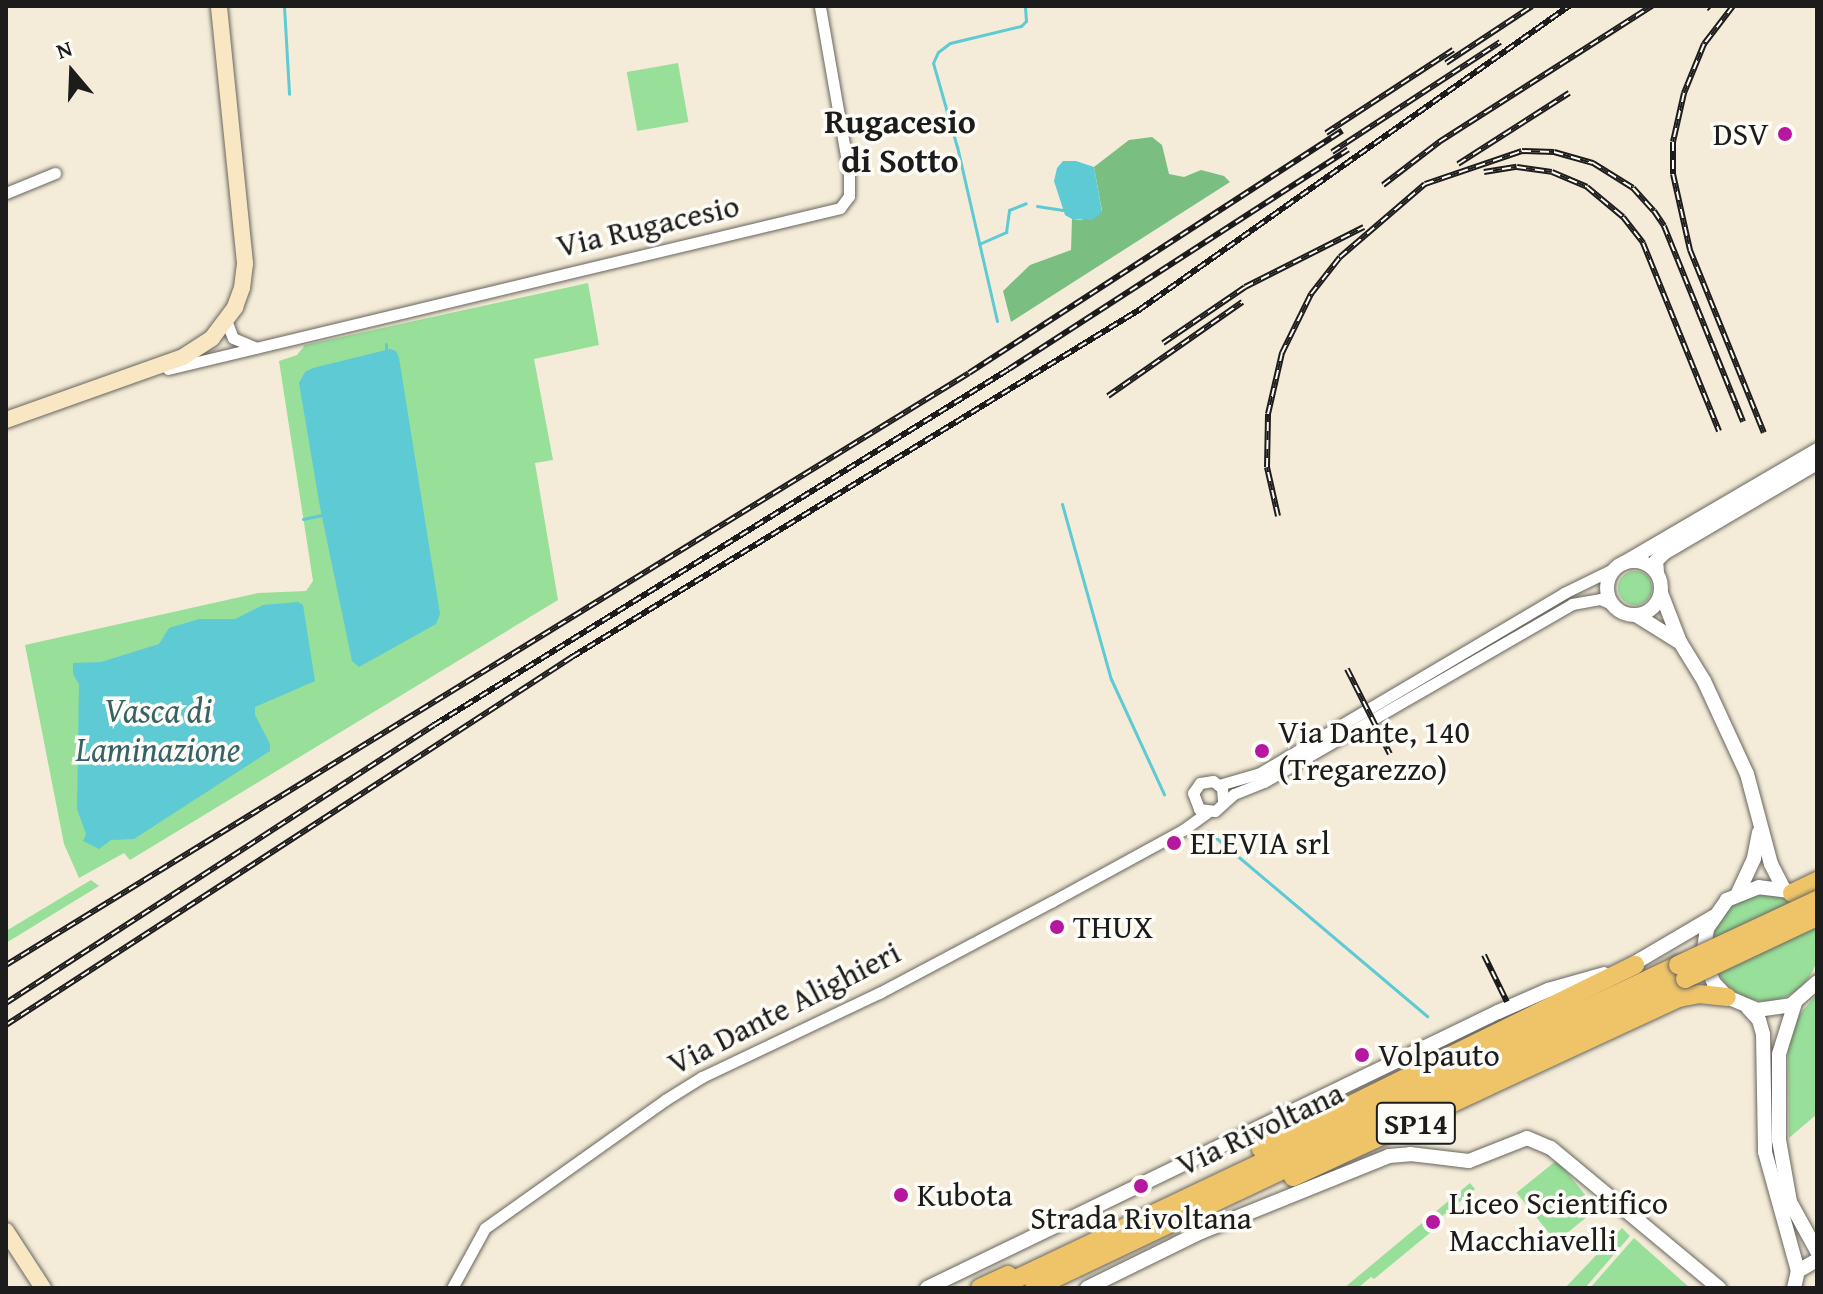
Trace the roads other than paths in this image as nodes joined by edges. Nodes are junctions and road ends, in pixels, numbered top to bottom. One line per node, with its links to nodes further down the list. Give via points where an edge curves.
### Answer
1 (219, 6): 5 (main road, via 245,263)
2 (820, 6): 6 (street, Via Rugacesio, via 849,173 849,196 840,208)
3 (55, 173): 4 (street)
4 (6, 193)
5 (227, 327): 6 (street, via 236,341); 7 (main road, via 190,354)
6 (262, 347): 7 (street)
7 (108, 385): 8 (main road)
8 (6, 420)
9 (1817, 450): 11 (street)
10 (1817, 463): 12 (street, via 1664,553 1656,561)
11 (1620, 565): 12 (street, via 1643,562); 14 (street, via 1608,586); 16 (street)
12 (1657, 572): 13 (street)
13 (1661, 593): 15 (street, via 1653,607); 17 (street)
14 (1614, 605): 15 (street); 16 (street, via 1585,600)
15 (1636, 615): 17 (street)
16 (1536, 617): 18 (street)
17 (1680, 642): 23 (street, via 1740,757)
18 (1357, 722): 19 (street, via 1260,773); 20 (street, via 1264,782)
19 (1219, 785): 20 (street); 21 (street, via 1198,785)
20 (1223, 800): 22 (street)
21 (1195, 804): 22 (street); 24 (street)
22 (1208, 812): 24 (street, Via Dante Alighieri)
23 (1760, 816): 26 (street, via 1771,864); 27 (street, via 1758,848)
24 (1183, 830): 46 (street, Via Dante Alighieri, via 879,993 702,1077 665,1100 498,1217 475,1242)
25 (1817, 881): 26 (highway)
26 (1788, 891): 27 (street, via 1763,886); 29 (street)
27 (1738, 893): 30 (street)
28 (1817, 900): 32 (highway, SP14, bridge)
29 (1817, 915): 32 (highway, SP14, bridge)
30 (1713, 917): 31 (street, SP14); 34 (street, via 1704,938 1705,962)
31 (1635, 965): 37 (highway, SP14, via 1228,1165); 47 (street, via 1548,990 1498,1012)
32 (1682, 972): 37 (highway, Via Rivoltana / SP14); 39 (highway, Via Rivoltana / SP14)
33 (1817, 982): 35 (street)
34 (1727, 997): 36 (street); 39 (highway, SP14, via 1679,998 1392,1134 1213,1211)
35 (1795, 1003): 36 (street, via 1772,1010); 41 (street, via 1779,1054 1779,1140 1790,1202)
36 (1748, 1007): 43 (street, via 1763,1034 1765,1152)
37 (1186, 1197): 38 (highway, Via Rivoltana / SP14)
38 (1139, 1220): 48 (highway, SP14); 49 (highway, Via Rivoltana / SP14)
39 (1163, 1226): 44 (highway, Via Rivoltana / SP14)
40 (6, 1231): 45 (main road)
41 (1817, 1251)
42 (1817, 1260): 43 (street)
43 (1798, 1271): 54 (street)
44 (1063, 1274): 50 (highway, Via Rivoltana / SP14); 51 (highway, SP14)
45 (43, 1288)
46 (452, 1288)
47 (927, 1288)
48 (980, 1288)
49 (997, 1288)
50 (1034, 1288)
51 (1041, 1288)
52 (1087, 1288): 53 (street, via 1201,1232 1389,1156 1469,1161 1527,1138 1551,1148)
53 (1719, 1288)
54 (1794, 1288)

